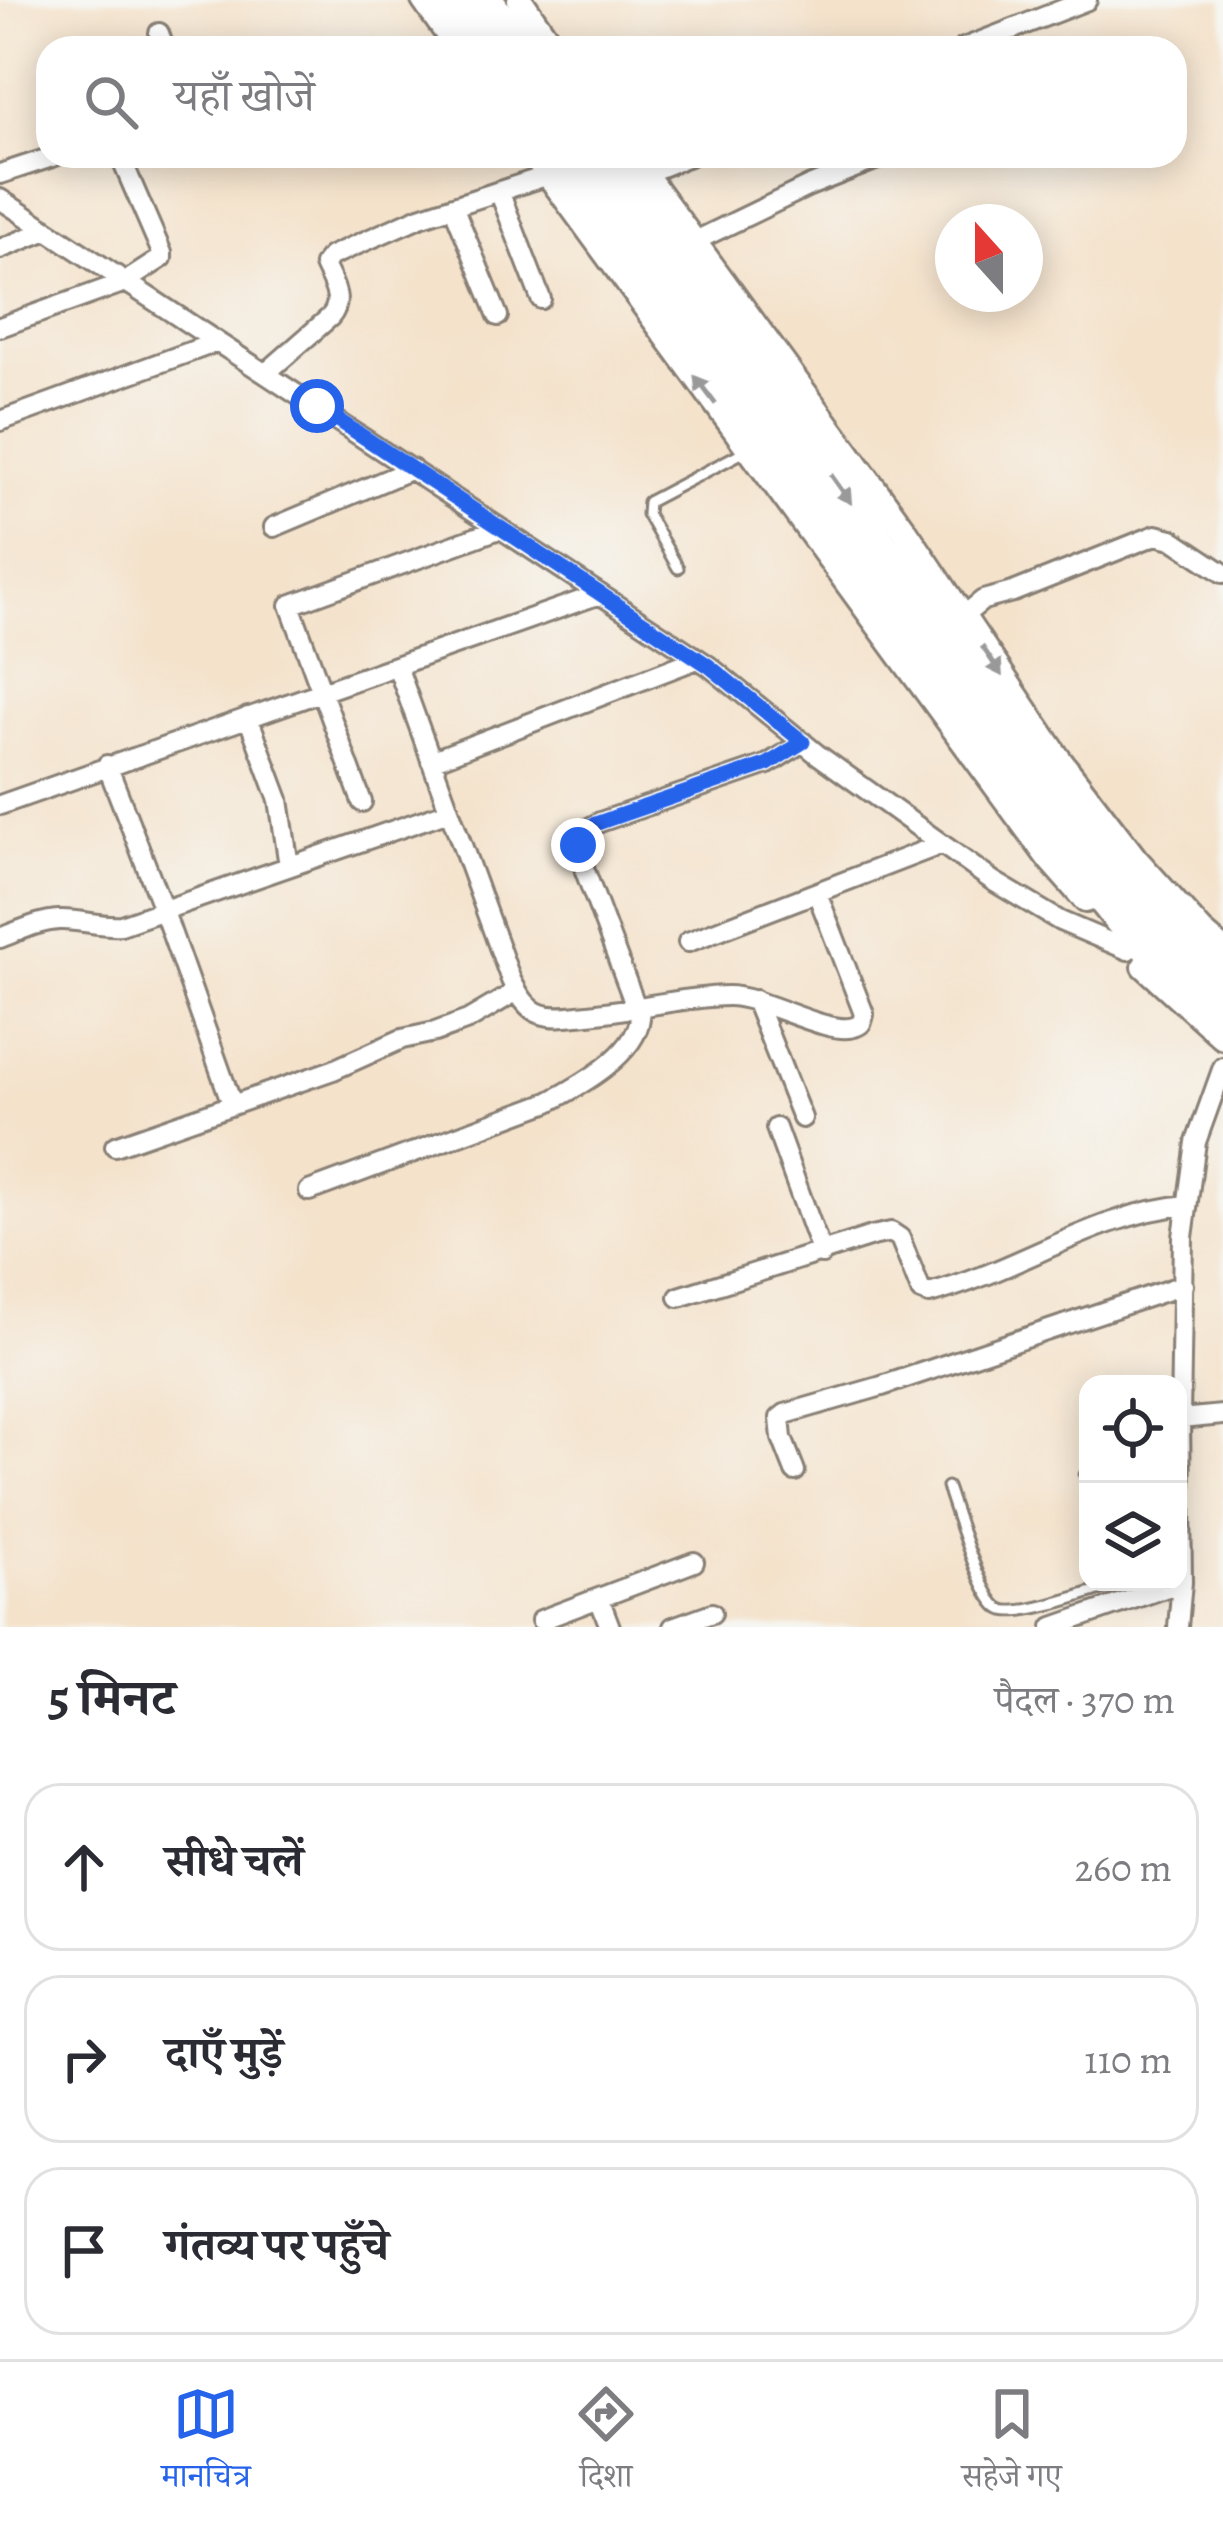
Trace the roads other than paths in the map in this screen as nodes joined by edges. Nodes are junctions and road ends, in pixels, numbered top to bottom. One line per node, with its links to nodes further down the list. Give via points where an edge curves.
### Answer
1 (424, 0): 7 (main road)
2 (448, 0): 8 (highway)
3 (485, 0): 9 (highway)
4 (520, 0): 10 (main road)
5 (1087, 0): 6 (street)
6 (1066, 4): 11 (street)
7 (450, 36)
8 (475, 36)
9 (511, 36)
10 (545, 36)
11 (992, 36)
12 (36, 162): 20 (street)
13 (125, 168): 27 (street, via 163,253)
14 (539, 168): 21 (street)
15 (553, 168): 34 (main road, one-way to 15)
16 (553, 168): 64 (highway, via 1051,832 1127,927)
17 (608, 168): 60 (highway, one-way to 60, via 1058,797 1148,908)
18 (640, 168): 25 (main road)
19 (854, 168): 25 (street)
20 (0, 174)
21 (500, 191): 23 (street); 28 (street)
22 (0, 199): 24 (street)
23 (453, 206): 29 (street); 32 (street, via 326,259 338,307)
24 (47, 230): 26 (street); 27 (street)
25 (693, 242): 41 (main road)
26 (0, 249)
27 (125, 282): 30 (street); 31 (street)
28 (541, 299)
29 (498, 316)
30 (0, 327)
31 (217, 342): 32 (street); 33 (street)
32 (266, 374): 35 (street)
33 (0, 421)
34 (749, 448): 38 (lane, via 648,502); 58 (main road, via 1049,858)
35 (412, 469): 36 (street); 37 (street)
36 (274, 527)
37 (499, 529): 40 (street); 44 (street, via 290,605)
38 (678, 568)
39 (1223, 573): 41 (street, via 1156,536 983,600)
40 (600, 594): 42 (street); 43 (street)
41 (962, 617): 59 (main road, one-way to 59, via 1135,859)
42 (697, 659): 46 (street); 47 (street)
43 (397, 666): 44 (street); 47 (street)
44 (322, 691): 45 (street); 49 (street)
45 (248, 717): 48 (street); 53 (street, via 279,800)
46 (803, 742): 52 (street); 63 (street, via 768,764 581,832 585,871)
47 (431, 761): 51 (street)
48 (107, 765): 50 (street); 55 (street)
49 (362, 802)
50 (0, 805)
51 (449, 811): 53 (street); 61 (street)
52 (941, 844): 54 (street); 58 (street, via 1029,905)
53 (290, 866): 55 (street)
54 (817, 893): 57 (street); 62 (street, via 863,1021 847,1029)
55 (163, 909): 56 (street, via 121,925 61,920); 67 (street)
56 (0, 938)
57 (688, 942)
58 (1128, 950): 65 (main road)
59 (1223, 951)
60 (1223, 977)
61 (517, 991): 63 (street, via 539,1014); 67 (street, via 468,1021)
62 (755, 1000): 63 (street); 68 (street)
63 (636, 1009): 71 (street, via 640,1018 626,1048 581,1085)
64 (1223, 1015)
65 (1223, 1037)
66 (1223, 1066): 72 (street, via 1196,1142)
67 (232, 1104): 70 (street)
68 (802, 1118)
69 (776, 1128): 73 (street)
70 (115, 1146)
71 (309, 1191)
72 (1187, 1205): 73 (street, via 1126,1219 929,1294 896,1234); 74 (street)
73 (822, 1254): 75 (street)
74 (1183, 1285): 76 (street); 79 (street, via 784,1414 779,1429)
75 (679, 1297)
76 (1181, 1375)
77 (1223, 1415): 78 (street)
78 (1187, 1418)
79 (796, 1472)
80 (947, 1487): 82 (lane, via 998,1608 1010,1612)
81 (694, 1562): 85 (street)
82 (1093, 1591)
83 (1133, 1591): 90 (street)
84 (1179, 1591): 91 (street)
85 (598, 1598): 87 (street); 88 (street)
86 (712, 1613): 89 (street)
87 (541, 1620)
88 (610, 1627)
89 (673, 1627)
90 (1053, 1627)
91 (1178, 1627)

